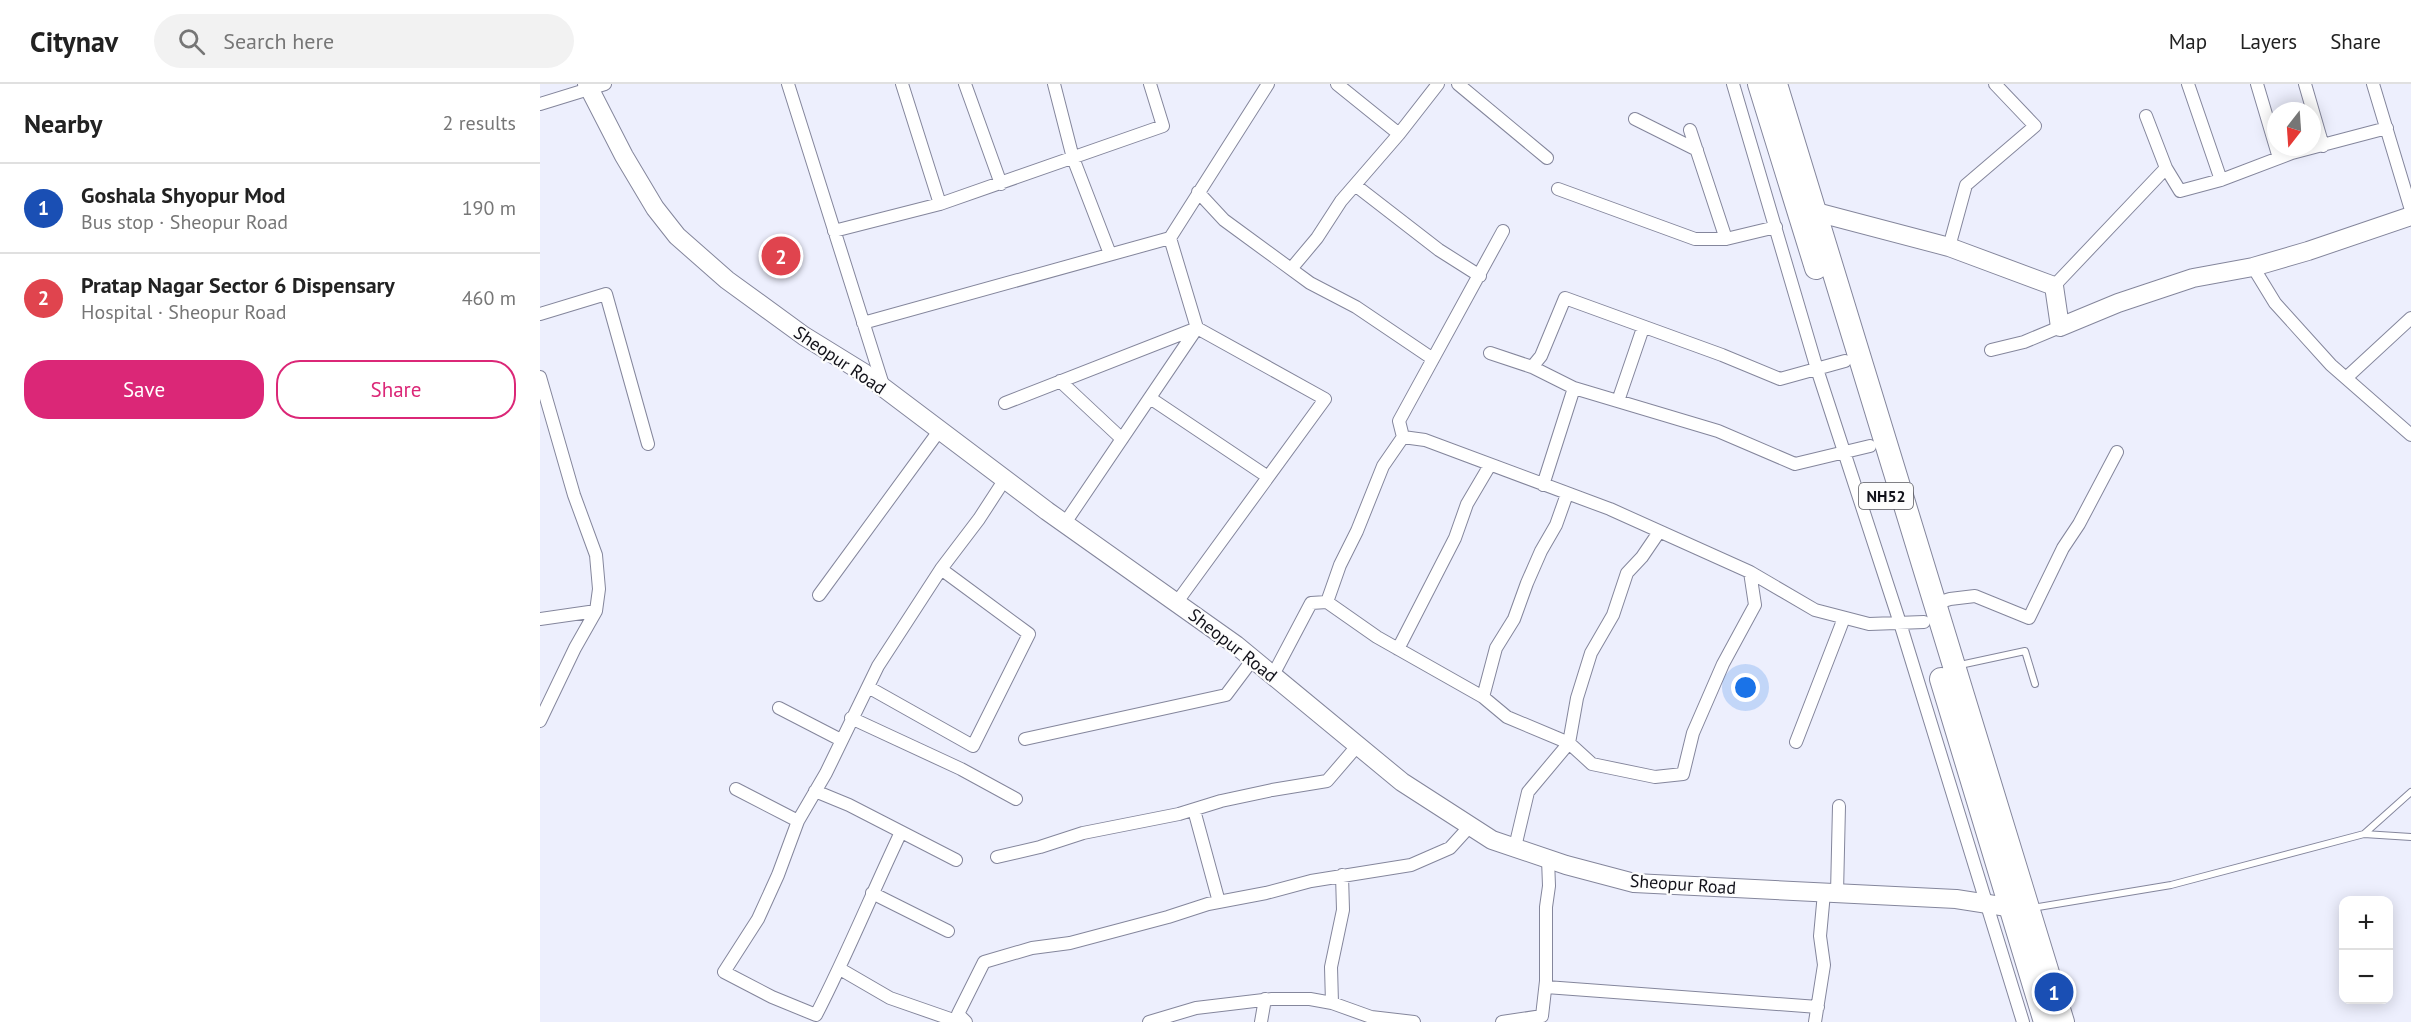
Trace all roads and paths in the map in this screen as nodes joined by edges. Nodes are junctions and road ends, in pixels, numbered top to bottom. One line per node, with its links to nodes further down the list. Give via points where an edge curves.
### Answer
1 (788, 84): 41 (street)
2 (902, 84): 36 (street)
3 (965, 84): 32 (street)
4 (1054, 84): 27 (street)
5 (1150, 84): 27 (street, via 1163,126)
6 (1268, 84): 35 (street)
7 (1337, 84): 24 (street)
8 (1438, 84): 24 (street)
9 (1458, 84): 28 (street)
10 (1733, 84): 40 (street)
11 (1759, 84): 60 (highway, NH52)
12 (1776, 84): 38 (highway, NH52)
13 (1995, 84): 45 (street, via 2035,126 1966,185)
14 (2188, 84): 31 (street)
15 (2257, 84): 29 (street)
16 (2305, 84): 25 (street)
17 (2373, 84): 22 (street)
18 (594, 86): 19 (street); 66 (street, Sheopur Road, via 624,156 677,236 727,280)
19 (540, 104)
20 (2146, 116): 30 (street)
21 (1635, 118): 26 (street)
22 (2387, 128): 25 (street); 37 (street)
23 (1690, 130): 26 (street)
24 (1399, 134): 33 (street)
25 (2323, 146): 29 (street)
26 (1697, 150): 44 (street)
27 (1073, 158): 32 (street); 46 (street)
28 (1547, 158)
29 (2279, 158): 31 (street)
30 (2166, 168): 31 (street, via 2180,191); 50 (street)
31 (2221, 180)
32 (1001, 184): 36 (street)
33 (1355, 185): 48 (street); 49 (street, via 1439,250)
34 (1558, 189): 44 (street, via 1695,239)
35 (1198, 192): 43 (street); 48 (street, via 1224,220)
36 (940, 204): 41 (street)
37 (2411, 210)
38 (1816, 212): 45 (street); 92 (highway, NH52)
39 (2411, 216): 47 (street)
40 (1776, 227): 44 (street); 62 (street)
41 (834, 231): 53 (street)
42 (1503, 231): 49 (street)
43 (1170, 238): 46 (street); 55 (street)
44 (1726, 239)
45 (1949, 247): 50 (street)
46 (1110, 254): 53 (street)
47 (2253, 267): 54 (street, via 2193,278); 64 (street, via 2276,303)
48 (1291, 269): 59 (street)
49 (1480, 276): 59 (street)
50 (2054, 286): 54 (street)
51 (540, 314): 75 (street, via 606,294)
52 (2411, 318): 64 (street)
53 (863, 323): 66 (street)
54 (2060, 327): 57 (street, via 2024,342)
55 (1197, 328): 65 (street); 68 (street); 80 (street, via 1325,399)
56 (1642, 328): 61 (street, via 1565,298 1541,356); 62 (street, via 1780,379); 69 (street)
57 (1990, 350)
58 (1490, 353): 61 (street)
59 (1434, 359): 73 (street, via 1399,421)
60 (1845, 361): 62 (street); 76 (highway, NH52)
61 (1532, 367): 67 (street)
62 (1817, 369): 78 (street)
63 (540, 377): 91 (street, via 596,555)
64 (2346, 378): 72 (street)
65 (1060, 381): 70 (street); 74 (street)
66 (884, 388): 71 (street, Sheopur Road)
67 (1574, 388): 69 (street); 82 (street)
68 (1150, 398): 74 (street); 80 (street)
69 (1618, 400): 78 (street, via 1718,431 1795,464)
70 (1005, 403)
71 (939, 430): 81 (street, Sheopur Road); 88 (street)
72 (2411, 435)
73 (1403, 437): 79 (street, via 1425,440); 90 (street, via 1383,466)
74 (1122, 440): 84 (street)
75 (648, 444)
76 (1870, 446): 78 (street); 92 (highway, NH52)
77 (2117, 452): 92 (street, via 2029,618 1975,596 1950,599)
78 (1845, 453): 95 (street)
79 (1490, 465): 82 (street); 96 (street, via 1467,504 1455,538)
80 (1268, 477): 89 (street)
81 (1005, 479): 84 (street, Sheopur Road); 86 (street)
82 (1543, 485): 83 (street)
83 (1567, 494): 85 (street); 102 (street, via 1514,619 1496,648)
84 (1065, 524): 89 (street, Sheopur Road)
85 (1659, 532): 87 (street); 109 (street, via 1627,573 1613,615 1591,653)
86 (941, 569): 101 (street); 101 (street, via 1029,634 973,746)
87 (1750, 572): 93 (street, via 1815,610); 109 (street, via 1755,605 1723,664 1693,733 1683,774 1655,777 1593,764)
88 (819, 595)
89 (1177, 602): 97 (street, Sheopur Road)
90 (1328, 602): 96 (street); 99 (street, via 1311,603)
91 (596, 611): 94 (street); 105 (street)
92 (1929, 613): 95 (street); 98 (highway, NH52); 131 (highway, NH52)
93 (1844, 618): 95 (street, via 1869,624); 108 (street)
94 (540, 619)
95 (1900, 623): 130 (street)
96 (1398, 649): 102 (street)
97 (1253, 659): 99 (street, Sheopur Road); 106 (street, via 1226,694)
98 (1953, 666): 100 (lane, via 2025,651); 131 (highway, NH52)
99 (1273, 675): 110 (street, Sheopur Road)
100 (2035, 684)
101 (867, 687): 104 (street)
102 (1483, 697): 109 (street, via 1508,717)
103 (778, 708): 107 (street)
104 (851, 718): 107 (street); 114 (street)
105 (540, 721)
106 (1025, 739)
107 (841, 740): 112 (street)
108 (1796, 742)
109 (1569, 743): 122 (street, via 1528,792)
110 (1358, 745): 116 (street, via 1327,781); 118 (street, Sheopur Road, via 1402,782)
111 (736, 789): 117 (street)
112 (815, 791): 117 (street); 119 (street)
113 (2411, 792): 120 (lane)
114 (1016, 799)
115 (1839, 806): 128 (street)
116 (1194, 810): 123 (street); 129 (street)
117 (798, 821): 133 (street, via 758,919 723,972 816,1015)
118 (1470, 826): 122 (street, Sheopur Road); 126 (street, via 1450,848 1411,865)
119 (901, 832): 125 (street); 127 (street)
120 (2364, 834): 121 (lane); 131 (lane, via 2172,885)
121 (2411, 837)
122 (1515, 848): 124 (street, Sheopur Road)
123 (997, 856)
124 (1548, 859): 128 (street, Sheopur Road, via 1634,883); 134 (street)
125 (956, 860)
126 (1342, 875): 129 (street); 136 (street, via 1343,910 1331,967)
127 (872, 893): 132 (street); 133 (street)
128 (1830, 893): 130 (street, Sheopur Road); 137 (street, via 1820,936 1824,965)
129 (1219, 902): 139 (street, via 984,962 958,1014)
130 (1985, 904): 131 (street, Sheopur Road); 145 (street)
131 (2020, 909): 146 (highway, NH52); 147 (highway, NH52)
132 (948, 931)
133 (840, 969): 138 (street, via 890,998)
134 (1546, 987): 137 (street); 143 (street, via 1542,1016)
135 (1265, 999): 136 (street); 140 (street, via 1196,1008); 141 (street)
136 (1332, 1003): 142 (street, via 1371,1017)
137 (1818, 1006): 144 (street)
138 (958, 1022)
139 (966, 1022)
140 (1149, 1022)
141 (1261, 1022)
142 (1414, 1022)
143 (1502, 1022)
144 (1815, 1022)
145 (2023, 1022)
146 (2045, 1022)
147 (2063, 1022)

